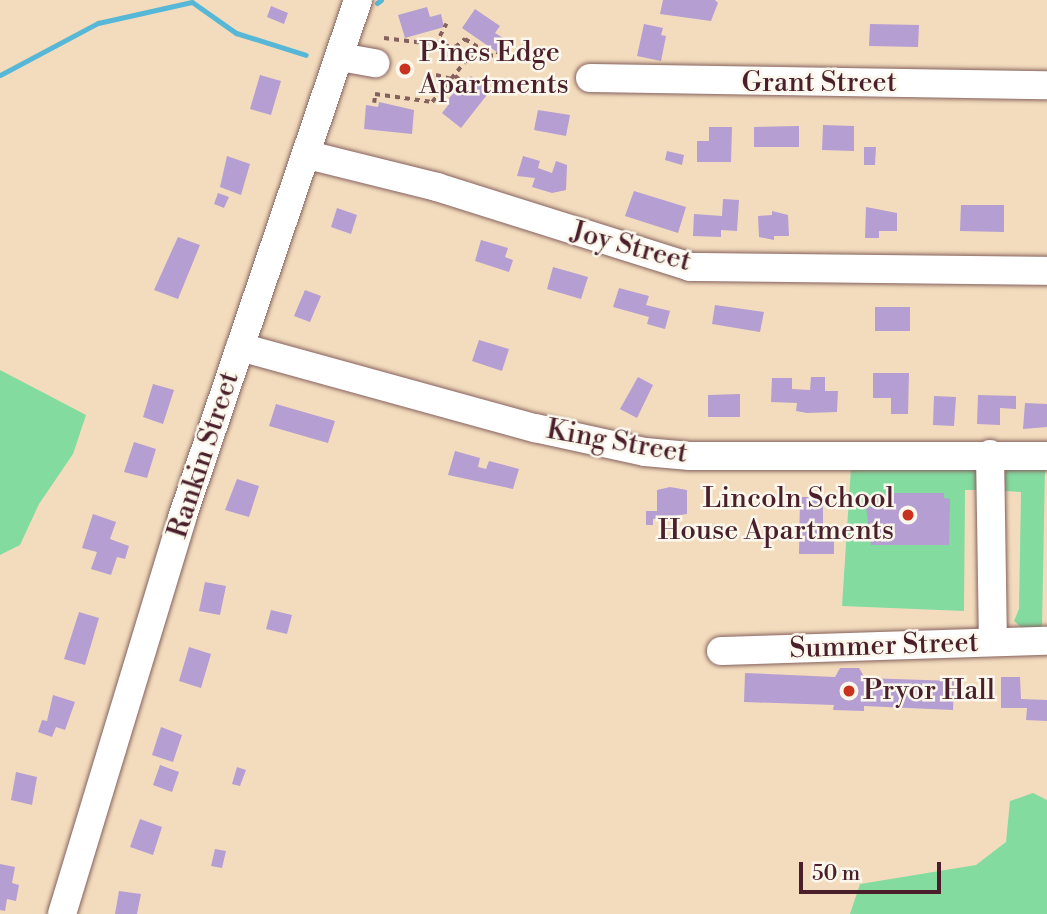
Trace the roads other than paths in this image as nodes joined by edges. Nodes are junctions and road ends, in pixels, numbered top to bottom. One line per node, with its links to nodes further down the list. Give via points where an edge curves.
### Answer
1 (358, 0): 3 (street, Rankin Street)
2 (379, 50): 3 (street)
3 (341, 57): 6 (street, Rankin Street)
4 (590, 79): 5 (street, Grant Street)
5 (1047, 85)
6 (309, 155): 7 (street, Joy Street, via 438,187 690,267); 8 (street, Rankin Street)
7 (1047, 271)
8 (240, 347): 9 (street, King Street, via 535,428 646,452 690,456); 14 (street, Rankin Street, via 132,676)
9 (990, 454): 10 (street, King Street); 12 (street)
10 (1047, 456)
11 (1047, 641): 12 (street, Summer Street)
12 (992, 642): 13 (street, Summer Street)
13 (721, 651)
14 (62, 914)

